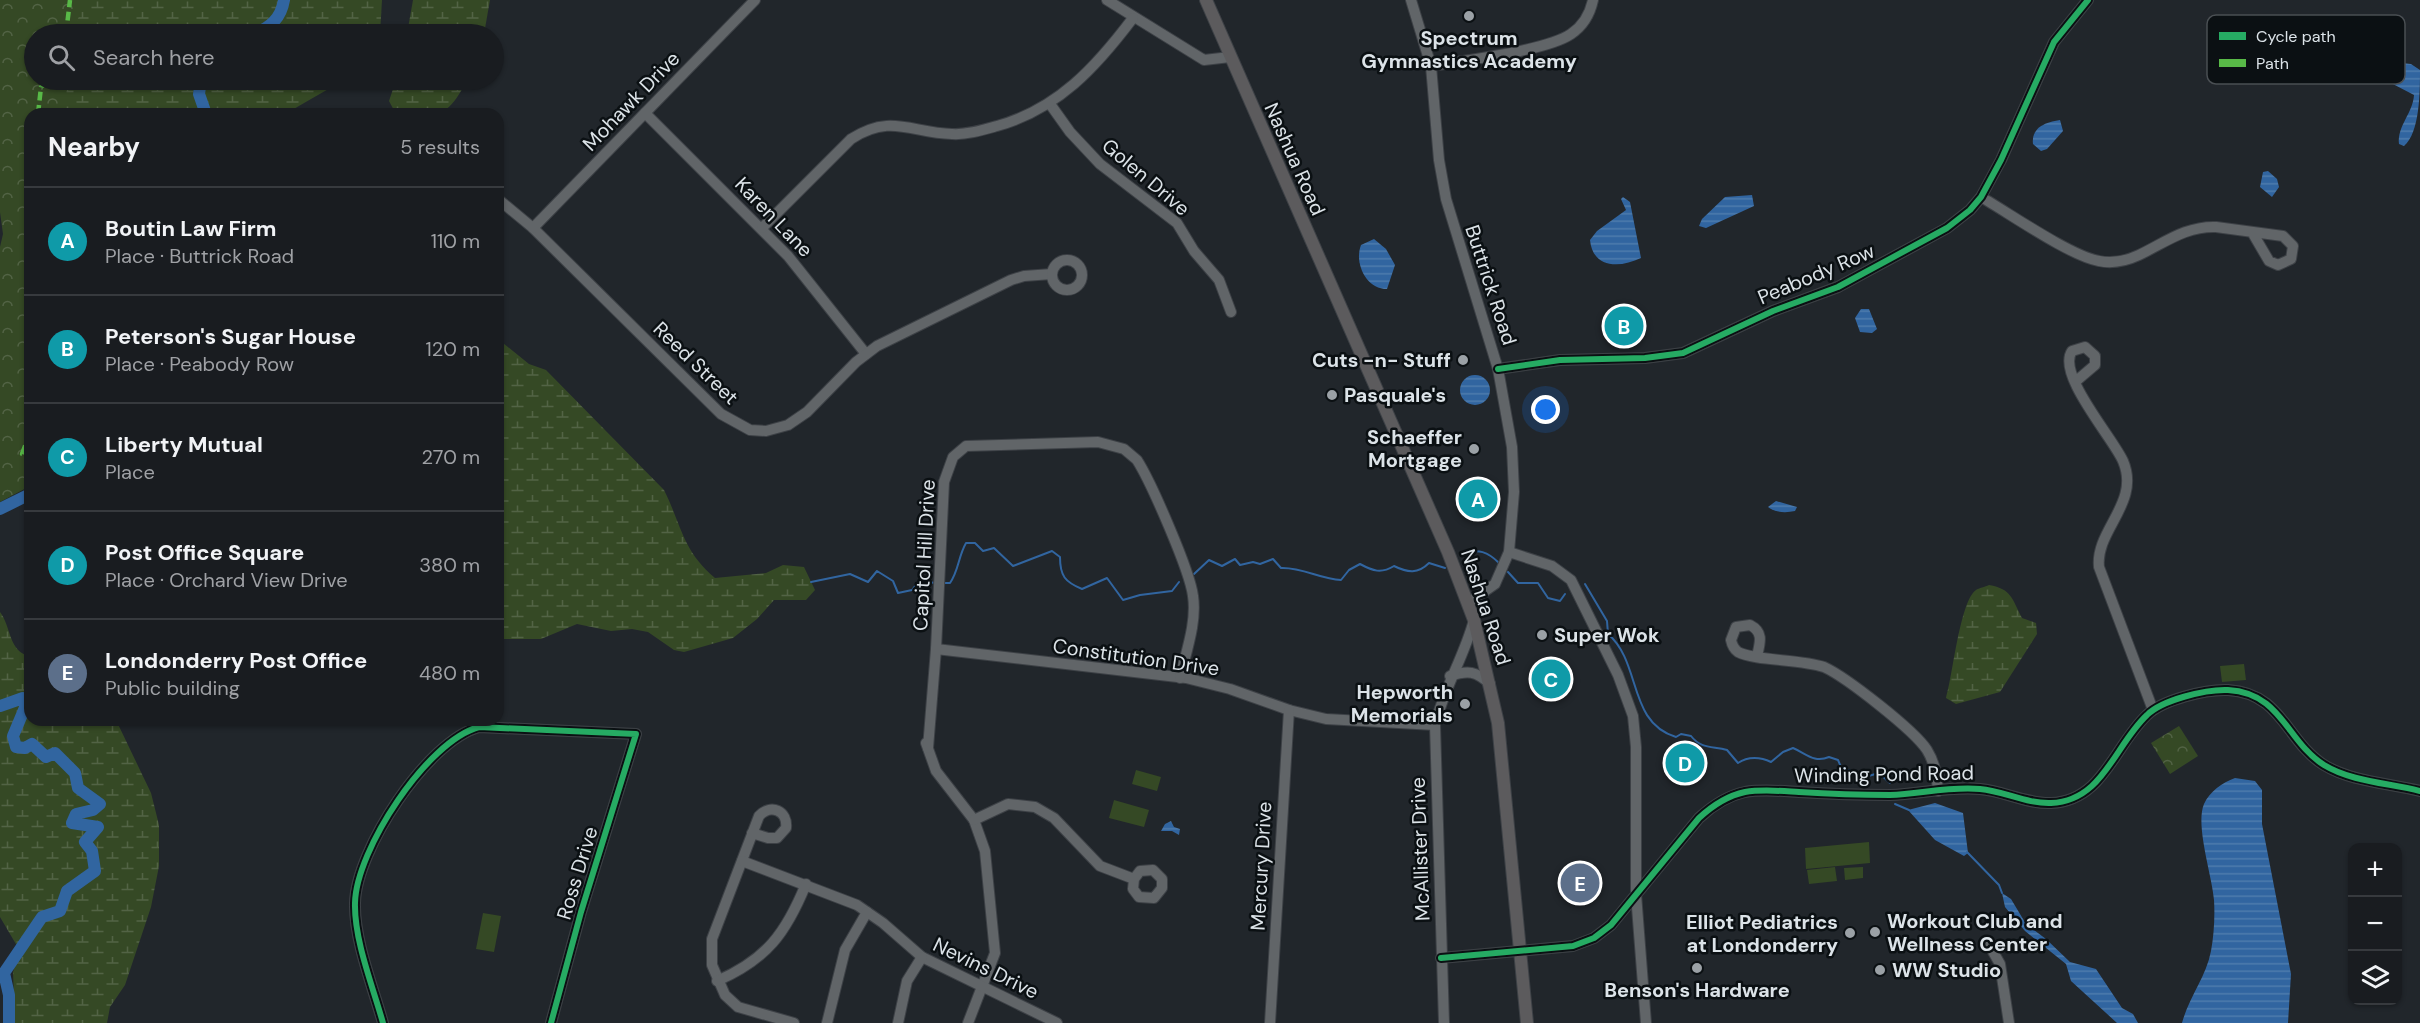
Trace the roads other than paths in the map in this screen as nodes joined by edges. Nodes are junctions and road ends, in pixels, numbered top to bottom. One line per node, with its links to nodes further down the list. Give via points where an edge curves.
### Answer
1 (755, 0): 11 (street, Mohawk Drive)
2 (1107, 0): 7 (street)
3 (1206, 0): 8 (main road, Nashua Road)
4 (1411, 0): 9 (street, Buttrick Road)
5 (1593, 0): 9 (street, via 1581,25 1562,39)
6 (2088, 0): 12 (street, Peabody Row, via 2054,42)
7 (1133, 18): 8 (street, via 1204,60); 10 (street, via 1086,75)
8 (1230, 57): 23 (main road, Nashua Road)
9 (1431, 66): 20 (street, Buttrick Road, via 1446,199)
10 (1050, 104): 15 (street, via 1008,123 958,134 894,124 864,130); 18 (street, Golen Drive, via 1100,164 1177,223 1219,280)
11 (645, 113): 14 (street, Mohawk Drive); 15 (street, Karen Lane)
12 (1981, 197): 16 (street, via 2077,253 2099,261 2128,259 2200,227); 20 (street, Peabody Row, via 1947,228 1865,274 1683,352 1645,358 1560,360)
13 (504, 204): 14 (street, Reed Street)
14 (533, 228): 19 (street, Reed Street, via 721,414 742,427 766,431 795,421)
15 (762, 228): 19 (street, Karen Lane, via 801,270)
16 (2252, 232)
17 (1052, 274): 19 (street, Reed Street, via 1011,280)
18 (1231, 312)
19 (866, 354)
20 (1498, 369): 22 (street, Buttrick Road, via 1513,472)
21 (2075, 382): 31 (street, via 2125,467 2125,498 2099,562)
22 (1509, 552): 23 (street, Buttrick Road, via 1495,584); 40 (street, via 1552,566 1571,580 1627,698 1635,723)
23 (1468, 603): 24 (main road, Nashua Road)
24 (1474, 620): 27 (street, McAllister Drive); 29 (main road, Nashua Road)
25 (936, 649): 28 (street, Constitution Drive); 28 (street, Capitol Hill Drive, via 944,482 949,464 961,449 979,444 1089,441 1124,449 1141,466 1191,587 1192,620); 35 (street, Capitol Hill Drive, via 926,723 928,748 936,771)
26 (1757, 656): 34 (street, via 1809,662 1836,674 1923,744 1934,766)
27 (1450, 676): 29 (street, via 1474,672); 32 (street, McAllister Drive)
28 (1180, 678): 30 (street, Constitution Drive, via 1230,689)
29 (1491, 684): 45 (main road, Nashua Road)
30 (1289, 710): 32 (street, Constitution Drive, via 1342,721); 57 (street, Mercury Drive)
31 (2153, 710): 33 (street, Winding Pond Road, via 2208,691 2249,694 2283,717 2323,764 2342,774); 34 (street, Winding Pond Road, via 2096,783 2072,799 2046,803 1988,789)
32 (1435, 725): 47 (street, McAllister Drive)
33 (2420, 790)
34 (1938, 791): 40 (street, Winding Pond Road, via 1893,795 1764,791 1734,795 1699,818)
35 (974, 820): 38 (street, via 1008,804 1035,807 1054,818 1100,866); 49 (street, Capitol Hill Drive, via 985,851 995,945 994,960)
36 (752, 833): 37 (street)
37 (742, 861): 39 (street, Nevins Drive); 48 (street, via 712,939 710,957)
38 (1134, 879)
39 (806, 884): 41 (street, Nevins Drive); 48 (street, via 780,937 764,953)
40 (1636, 894): 42 (street, Winding Pond Road); 43 (street)
41 (867, 912): 46 (street, Nevins Drive); 54 (street, via 845,950)
42 (1616, 918): 43 (street, via 1628,920); 45 (street, Winding Pond Road, via 1600,934 1580,944)
43 (1638, 928): 60 (street)
44 (1987, 941): 61 (street, via 2000,964)
45 (1521, 951): 47 (street, Winding Pond Road); 59 (main road, Nashua Road)
46 (922, 957): 49 (street, Nevins Drive); 55 (street, via 907,981)
47 (1441, 958): 58 (street, McAllister Drive)
48 (717, 981): 53 (street, via 738,1006)
49 (981, 988): 50 (street, Nevins Drive); 56 (street, Capitol Hill Drive)
50 (1049, 1021)
51 (383, 1023): 52 (street, Ross Drive, via 359,934 355,903 361,873 383,825 405,790 452,740 479,727 636,734)
52 (551, 1023)
53 (794, 1023)
54 (827, 1023)
55 (898, 1023)
56 (968, 1023)
57 (1269, 1023)
58 (1444, 1023)
59 (1527, 1023)
60 (1646, 1023)
61 (2009, 1023)

